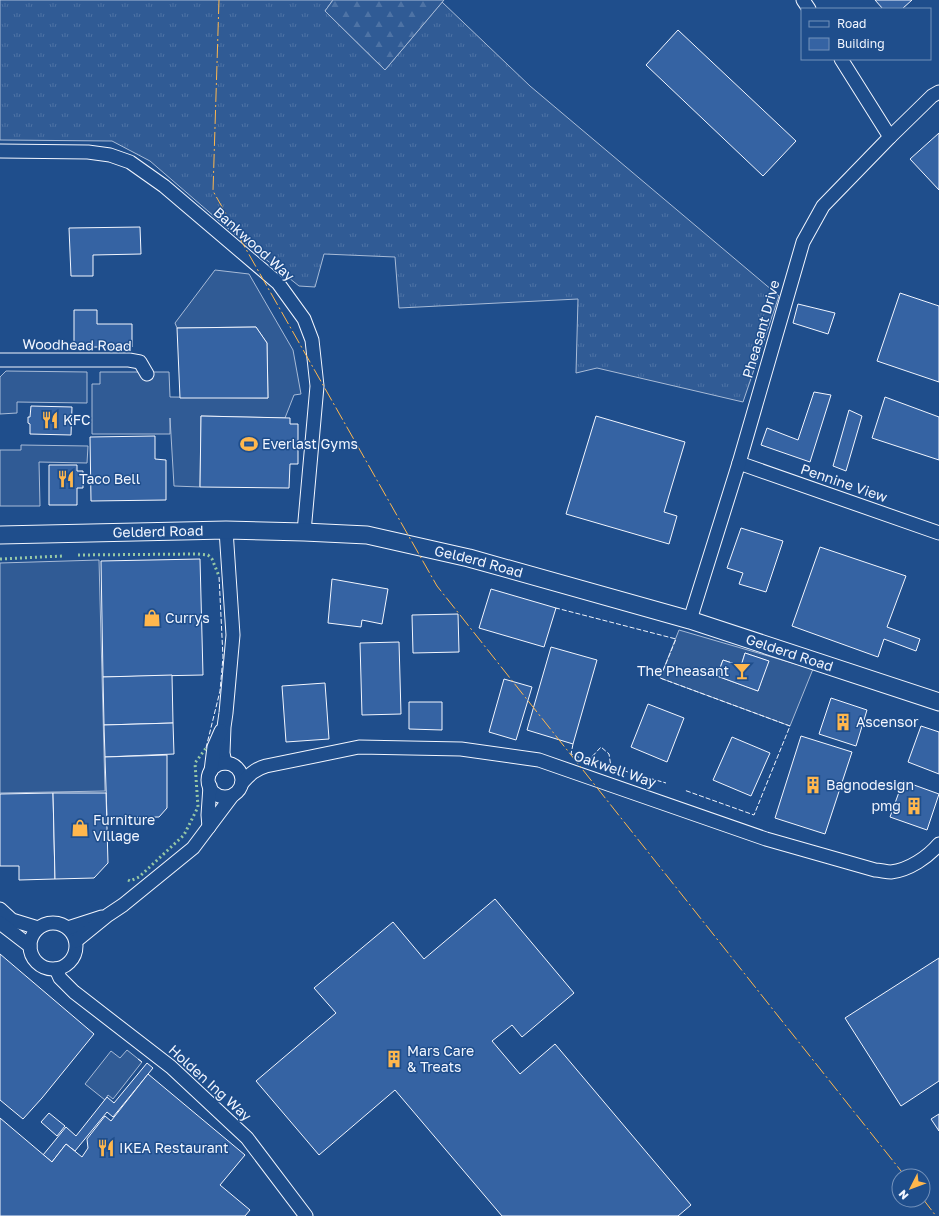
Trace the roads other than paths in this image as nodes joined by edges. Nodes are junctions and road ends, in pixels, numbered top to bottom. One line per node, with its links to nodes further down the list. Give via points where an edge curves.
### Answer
1 (842, 60): 3 (street)
2 (939, 92): 3 (street, Pheasant Drive)
3 (890, 136): 7 (street, Pheasant Drive, via 823,206 803,242)
4 (0, 151): 9 (street, Bankwood Way, via 88,152 110,155 130,162 164,186 278,283 304,319 312,340 317,386)
5 (0, 360): 6 (street, Woodhead Road, via 129,360 140,362)
6 (147, 374)
7 (739, 463): 10 (street, Pennine View); 12 (street, Pheasant Drive)
8 (226, 530): 9 (main road, Gelderd Road); 11 (main road, Gelderd Road); 14 (street, via 233,635)
9 (304, 532): 12 (main road, Gelderd Road, via 367,535 454,555)
10 (939, 533)
11 (0, 535)
12 (690, 620): 13 (main road, Gelderd Road)
13 (939, 702)
14 (224, 727): 15 (street, via 223,753); 17 (street, via 214,747)
15 (230, 764): 16 (street, Oakwell Way, via 253,763); 17 (street, via 215,767); 18 (street, via 241,773)
16 (266, 766): 18 (street, Oakwell Way, via 258,768); 22 (street, Oakwell Way, via 359,747 461,749 540,760 766,839 875,870 891,872 915,864)
17 (211, 771): 19 (street, via 208,781)
18 (242, 783): 20 (street, via 237,793)
19 (210, 786): 20 (street, via 217,795); 21 (street)
20 (232, 796): 21 (street)
21 (209, 827): 24 (street, via 193,848 124,905)
22 (939, 844)
23 (0, 909): 26 (street, via 12,920)
24 (108, 915): 27 (street); 28 (street)
25 (0, 923): 29 (street)
26 (38, 928): 27 (street, via 53,922); 29 (street, via 30,940)
27 (68, 928): 28 (street)
28 (76, 941): 30 (street, via 76,949)
29 (30, 946): 31 (street, via 35,961 48,969)
30 (70, 962): 31 (street); 32 (street)
31 (56, 969): 32 (street, Holden Ing Way, via 60,978)
32 (74, 992): 33 (street, Holden Ing Way, via 171,1067 247,1138)
33 (306, 1216)

